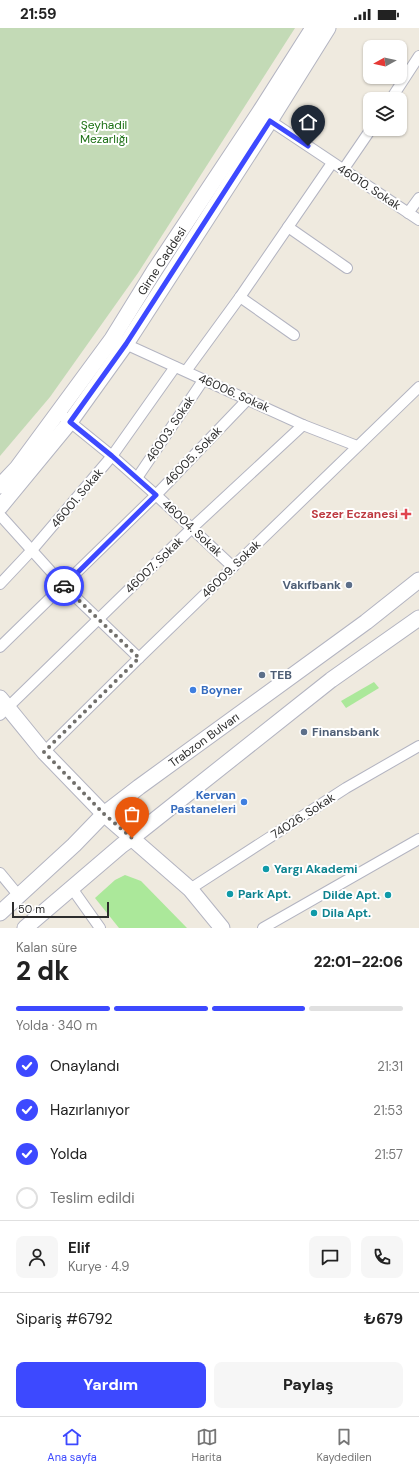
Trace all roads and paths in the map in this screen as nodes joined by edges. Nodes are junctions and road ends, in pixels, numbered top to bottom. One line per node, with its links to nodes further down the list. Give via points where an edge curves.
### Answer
1 (313, 28): 5 (main road, Girne Caddesi)
2 (328, 28): 5 (main road, Girne Caddesi)
3 (419, 56): 4 (street)
4 (396, 92)
5 (265, 117): 7 (street, 46010. Sokak); 16 (main road, Girne Caddesi, via 154,272)
6 (366, 136): 8 (street)
7 (332, 163): 8 (street, 46010. Sokak); 12 (street)
8 (343, 170): 10 (street, 46010. Sokak)
9 (419, 198): 10 (street)
10 (408, 213): 11 (street, 46010. Sokak)
11 (419, 220)
12 (288, 227): 13 (street); 14 (street)
13 (347, 268)
14 (240, 297): 15 (street); 18 (street)
15 (294, 335)
16 (119, 342): 17 (street, 46006. Sokak); 22 (main road, Girne Caddesi)
17 (175, 367): 18 (street, 46006. Sokak); 25 (street, 46001. Sokak)
18 (186, 371): 19 (street, 46006. Sokak)
19 (204, 380): 21 (street, 46006. Sokak); 26 (street, 46003. Sokak)
20 (419, 387): 24 (street, 46009. Sokak)
21 (248, 400): 23 (street, 46006. Sokak); 28 (street, 46005. Sokak)
22 (64, 418): 25 (street, 46004. Sokak); 27 (main road, Girne Caddesi); 29 (main road, Girne Caddesi)
23 (303, 425): 24 (street, 46006. Sokak); 31 (street, 46007. Sokak)
24 (357, 446): 33 (street, 46009. Sokak)
25 (112, 456): 26 (street, 46004. Sokak); 32 (street, 46001. Sokak)
26 (137, 478): 28 (street, 46004. Sokak)
27 (0, 486)
28 (156, 495): 31 (street, 46004. Sokak); 36 (street, 46005. Sokak)
29 (0, 507)
30 (0, 515): 32 (street)
31 (192, 528): 33 (street, 46004. Sokak); 38 (street, 46007. Sokak)
32 (32, 550): 35 (street, 46001. Sokak); 36 (street)
33 (233, 567): 40 (street, 46009. Sokak)
34 (419, 580): 44 (main road, Trabzon Bulvarı, via 366,622)
35 (0, 584)
36 (64, 586): 38 (street); 39 (street, 46005. Sokak)
37 (419, 618): 45 (main road, via 331,680)
38 (98, 619): 40 (street); 41 (street, 46007. Sokak)
39 (0, 647)
40 (139, 658): 43 (street, 46009. Sokak)
41 (3, 707): 43 (main road)
42 (419, 746): 49 (street, 74026. Sokak, via 346,788)
43 (44, 752): 44 (main road)
44 (104, 814): 45 (main road); 50 (main road, Trabzon Bulvarı, via 74,846)
45 (132, 838): 48 (main road); 49 (main road)
46 (419, 839): 55 (street)
47 (0, 873): 50 (street)
48 (71, 887): 52 (main road); 53 (street)
49 (190, 889): 54 (main road)
50 (19, 896): 51 (main road, Trabzon Bulvarı)
51 (0, 913)
52 (25, 928)
53 (100, 928)
54 (222, 928)
55 (263, 928)

